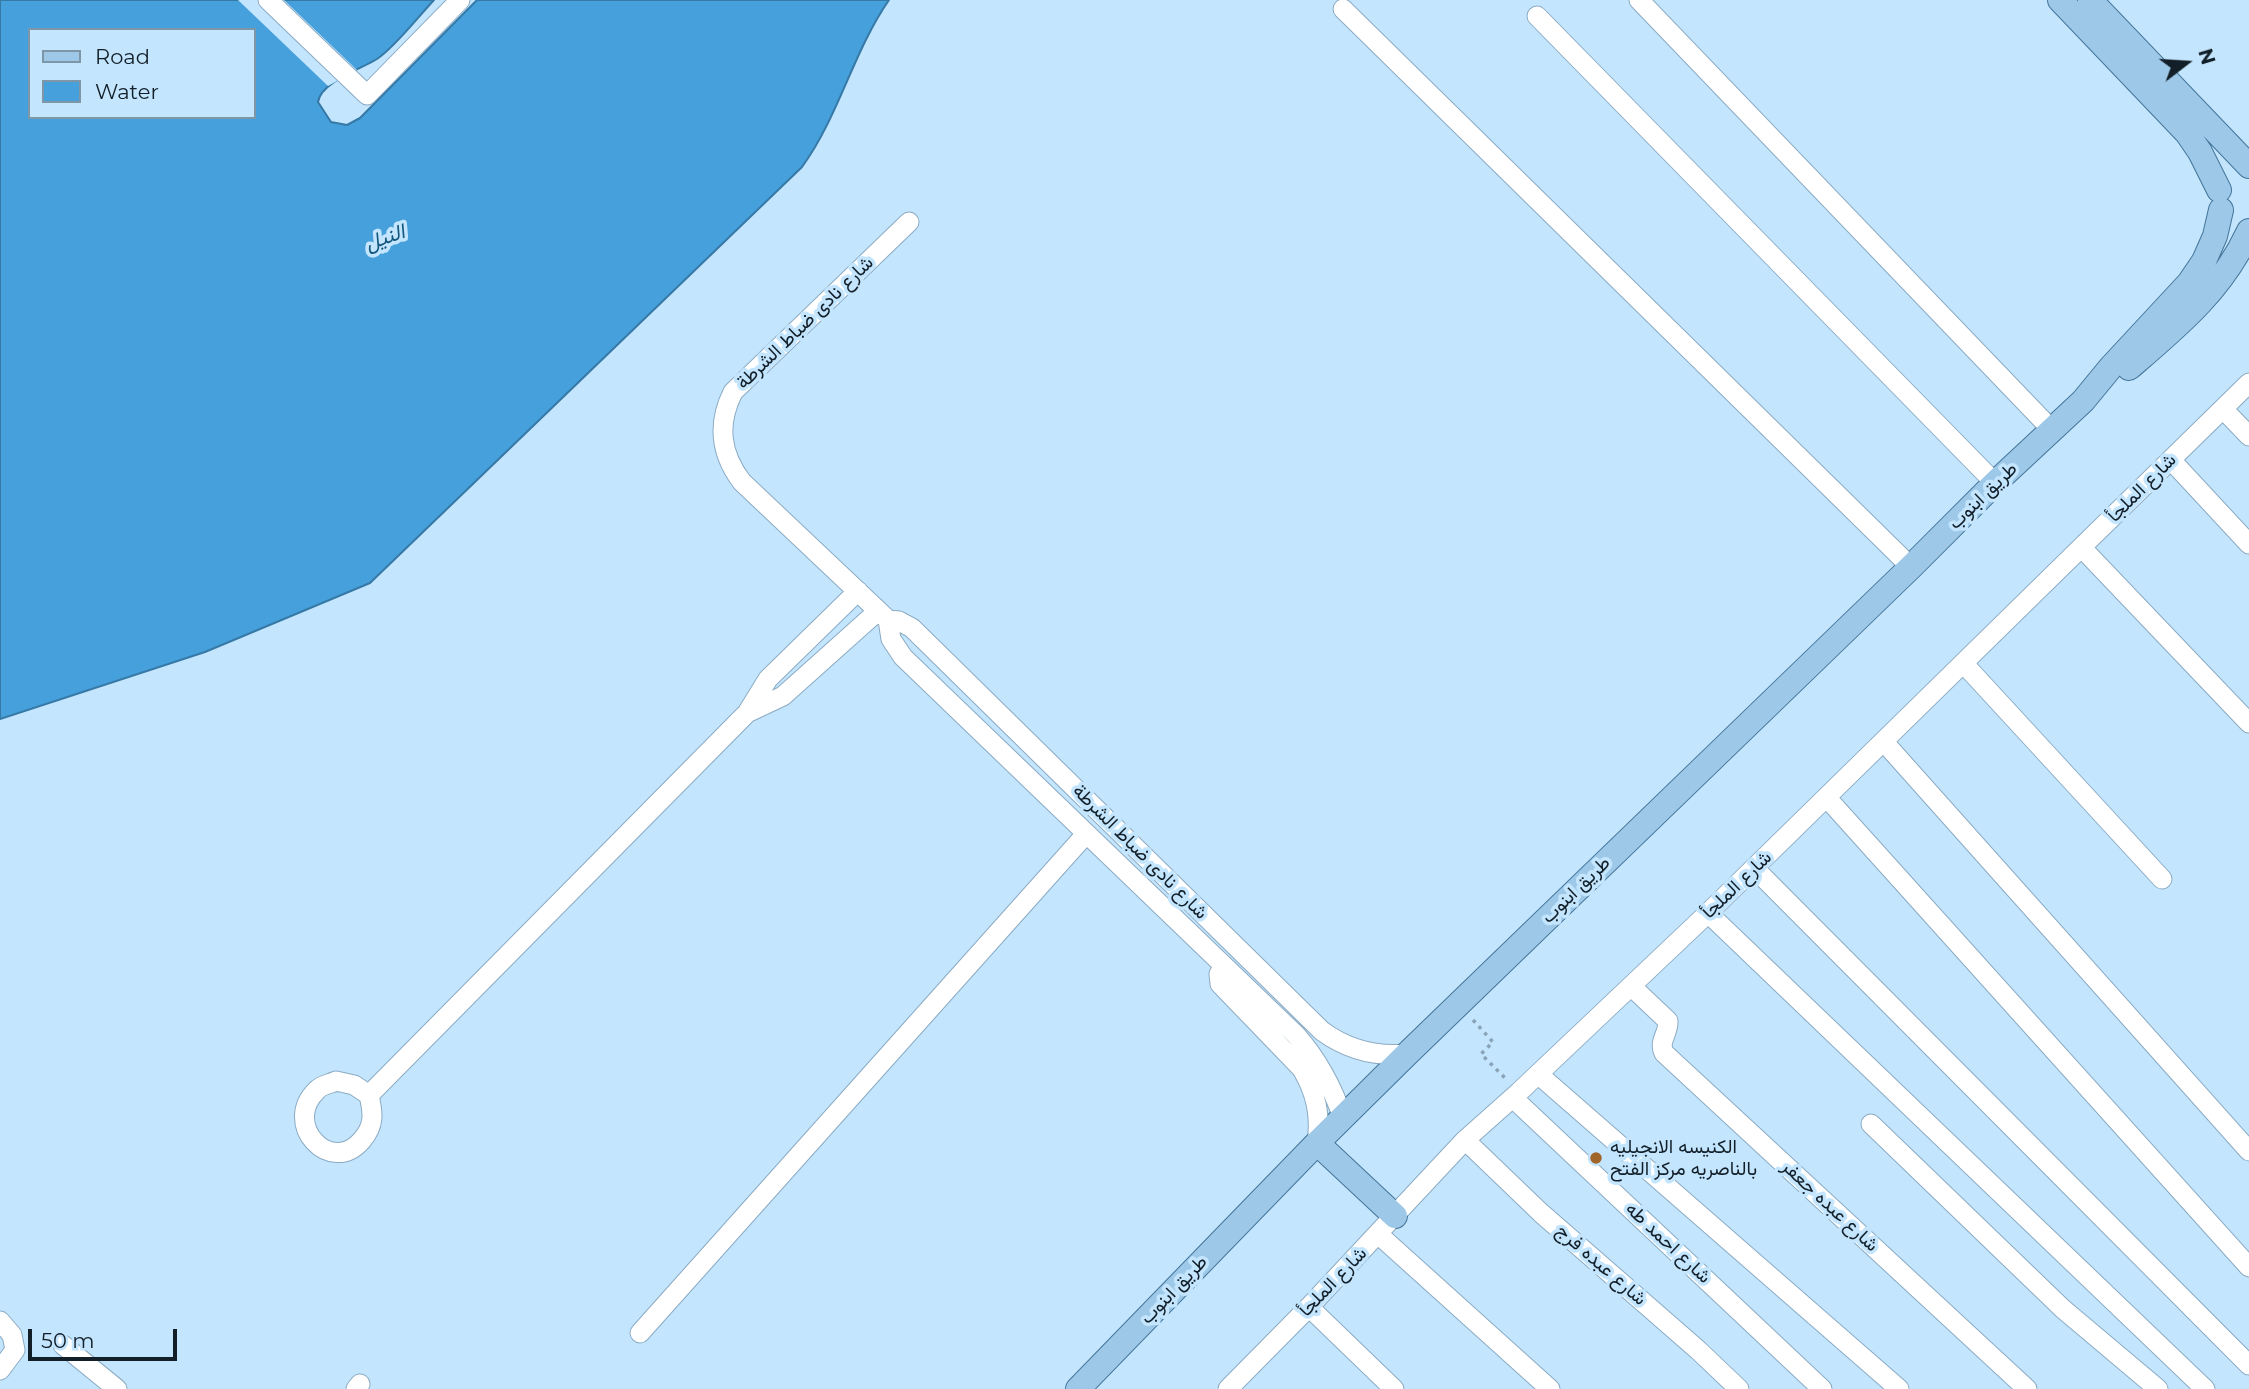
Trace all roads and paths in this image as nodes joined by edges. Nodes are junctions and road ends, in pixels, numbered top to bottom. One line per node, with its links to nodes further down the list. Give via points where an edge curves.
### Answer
1 (268, 0): 2 (street, via 367,95)
2 (460, 0)
3 (1639, 0): 16 (street)
4 (2060, 0): 9 (main road, via 2187,133)
5 (2090, 0): 8 (main road)
6 (1343, 9): 22 (street)
7 (1537, 16): 19 (street)
8 (2249, 167): 9 (main road, via 2228,176)
9 (2220, 200): 11 (main road, via 2234,223); 14 (main road, طريق ابنوب, via 2209,248 2189,283)
10 (909, 222): 23 (street, شارع نادى ضباط الشرطة, via 733,392 723,417 727,458 742,482)
11 (2249, 225)
12 (2249, 231): 14 (main road, طريق ابنوب, via 2209,295 2119,376)
13 (2249, 383): 15 (street, شارع الملجأ)
14 (2083, 401): 16 (main road, طريق ابنوب)
15 (2223, 409): 17 (street); 18 (street, شارع الملجأ)
16 (2052, 430): 19 (main road, طريق ابنوب)
17 (2249, 436)
18 (2171, 460): 20 (street); 21 (street, شارع الملجأ)
19 (1995, 483): 22 (main road, طريق ابنوب)
20 (2249, 544)
21 (2082, 548): 25 (street, شارع الملجأ); 27 (street)
22 (1912, 567): 37 (main road, طريق ابنوب)
23 (858, 592): 24 (street, شارع نادى ضباط الشرطة); 26 (street, via 768,679)
24 (883, 615): 26 (street, via 783,696); 30 (street, شارع نادى ضباط الشرطة, via 903,657); 36 (street, شارع نادى ضباط الشرطة, via 912,628)
25 (1964, 664): 28 (street, شارع الملجأ); 32 (street)
26 (747, 713): 42 (street)
27 (2249, 723)
28 (1884, 742): 29 (street, شارع الملجأ); 47 (street)
29 (1827, 798): 31 (street, شارع الملجأ); 50 (street)
30 (1086, 834): 34 (street, شارع نادى ضباط الشرطة); 53 (street)
31 (1754, 869): 33 (street, شارع الملجأ); 55 (street)
32 (2162, 878)
33 (1708, 913): 35 (street, شارع الملجأ); 67 (street)
34 (1224, 966): 38 (street, شارع نادى ضباط الشرطة); 46 (street, via 1220,984 1302,1069 1309,1082 1319,1111)
35 (1631, 986): 40 (street, شارع الملجأ); 65 (street, شارع عبده جعفر, via 1668,1021 1664,1053)
36 (1279, 989): 38 (street); 39 (street, شارع نادى ضباط الشرطة, via 1340,1043 1376,1055)
37 (1458, 1004): 39 (main road, طريق ابنوب); 41 (path, via 1493,1042 1482,1054)
38 (1264, 1005): 43 (street, شارع نادى ضباط الشرطة, via 1317,1062)
39 (1407, 1054): 43 (main road, طريق ابنوب)
40 (1538, 1074): 41 (street, شارع الملجأ); 64 (street)
41 (1510, 1089): 45 (street, شارع الملجأ); 63 (street, شارع احمد طه)
42 (369, 1095)
43 (1343, 1118): 46 (main road, طريق ابنوب)
44 (1871, 1124): 66 (street, via 2063,1309)
45 (1465, 1140): 48 (street, شارع الملجأ); 62 (street, شارع عبده فرج)
46 (1317, 1143): 48 (main road); 59 (main road, طريق ابنوب)
47 (2249, 1151)
48 (1389, 1211): 49 (street, شارع الملجأ)
49 (1378, 1234): 51 (street, شارع الملجأ); 61 (street)
50 (2249, 1267)
51 (1309, 1307): 57 (street, شارع الملجأ); 60 (street)
52 (0, 1321): 56 (street, via 12,1335 15,1350)
53 (640, 1333)
54 (63, 1345): 58 (street)
55 (2249, 1365)
56 (0, 1370)
57 (1232, 1388)
58 (117, 1389)
59 (1078, 1389)
60 (1394, 1389)
61 (1550, 1389)
62 (1739, 1389)
63 (1822, 1389)
64 (1899, 1389)
65 (2027, 1389)
66 (2158, 1389)
67 (2205, 1389)

